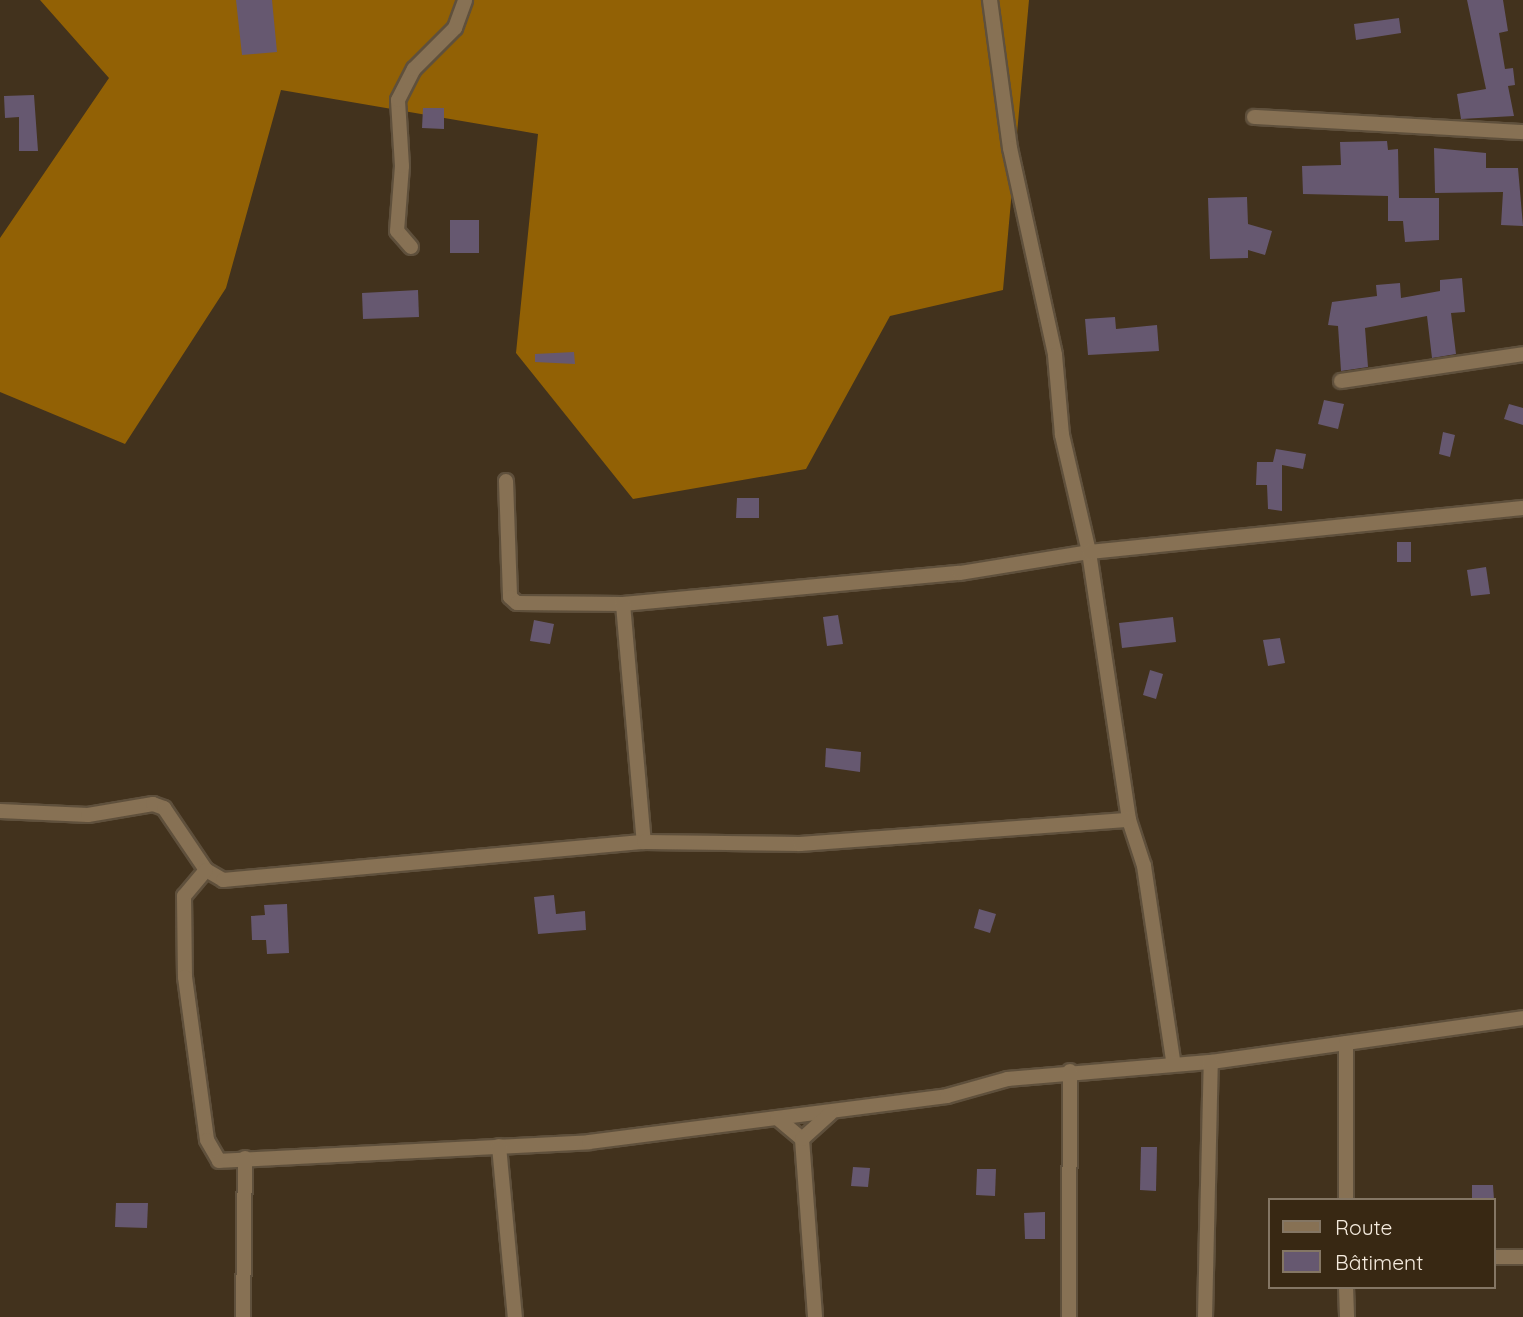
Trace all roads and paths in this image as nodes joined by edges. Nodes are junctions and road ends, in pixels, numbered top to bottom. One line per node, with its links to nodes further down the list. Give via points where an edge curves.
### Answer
1 (465, 0): 5 (street, via 456,29 414,69 398,100 402,166 397,231)
2 (990, 0): 10 (street, via 1027,242 1055,355 1062,435)
3 (1254, 117): 4 (street)
4 (1523, 132)
5 (411, 247)
6 (1523, 354): 7 (street)
7 (1341, 381)
8 (506, 481): 11 (street, via 513,602)
9 (1523, 508): 10 (street)
10 (1088, 552): 11 (street, via 1011,568); 13 (street)
11 (623, 604): 14 (street)
12 (0, 811): 15 (street, via 88,815 153,804 164,808)
13 (1129, 820): 14 (street, via 800,844); 18 (street, via 1144,866)
14 (644, 842): 15 (street, via 223,880)
15 (206, 870): 25 (street, via 188,888 182,905 207,1140 219,1161)
16 (1523, 1018): 17 (street)
17 (1346, 1043): 19 (street); 26 (street)
18 (1173, 1061): 19 (street); 20 (street)
19 (1211, 1062): 34 (street)
20 (1070, 1071): 21 (street); 33 (street)
21 (830, 1114): 22 (street); 23 (street)
22 (777, 1118): 23 (street); 24 (street, via 589,1142)
23 (802, 1139): 32 (street)
24 (499, 1146): 25 (street); 31 (street)
25 (245, 1158): 30 (street)
26 (1346, 1198)
27 (1495, 1257): 28 (street)
28 (1523, 1257)
29 (1346, 1289): 35 (street)
30 (243, 1317)
31 (514, 1317)
32 (815, 1317)
33 (1069, 1317)
34 (1205, 1317)
35 (1347, 1317)

